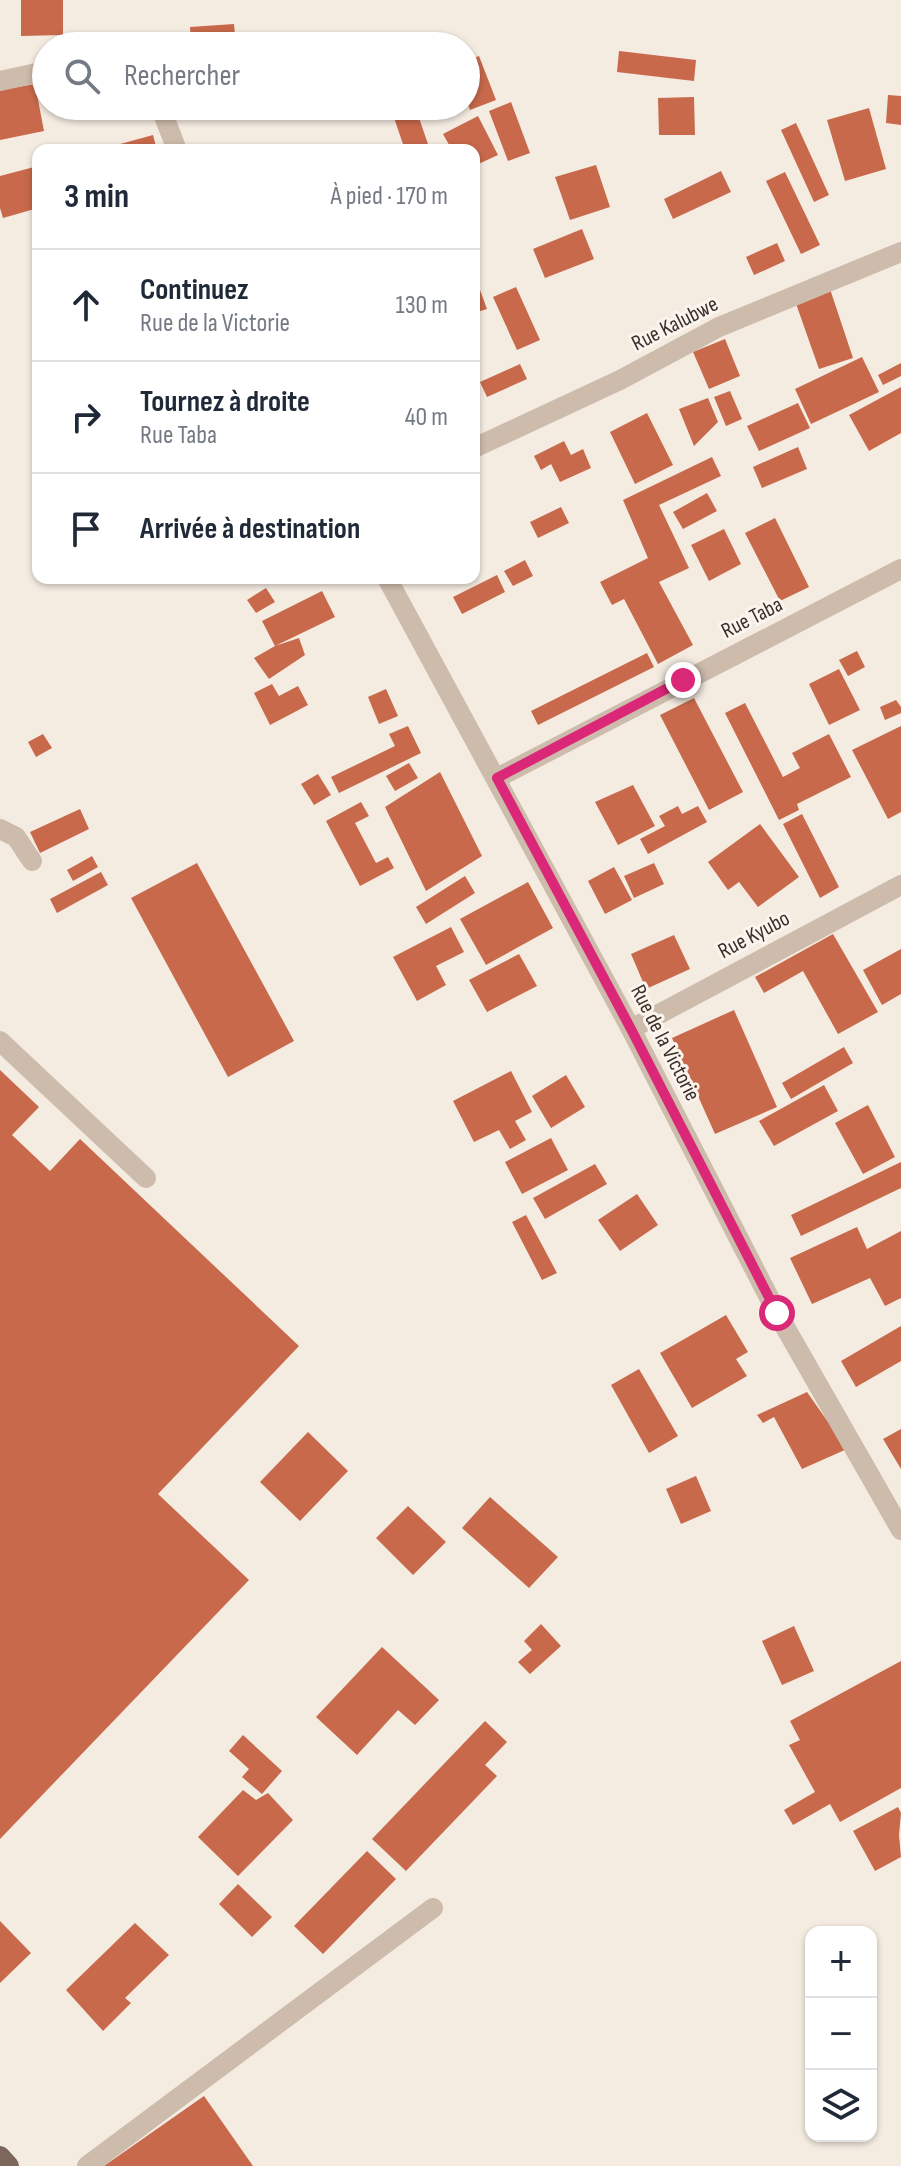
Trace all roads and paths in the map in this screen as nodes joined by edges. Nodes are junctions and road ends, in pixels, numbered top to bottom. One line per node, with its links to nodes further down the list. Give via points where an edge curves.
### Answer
1 (32, 74): 2 (street)
2 (0, 81)
3 (165, 120): 4 (street)
4 (175, 144)
5 (901, 252): 6 (street, Rue Kalubwe, via 719,327)
6 (480, 445)
7 (901, 569): 9 (street, Rue Taba)
8 (390, 584): 9 (street, Rue de la Victorie)
9 (497, 778): 13 (street, Rue de la Victorie)
10 (0, 829): 11 (street, via 16,837)
11 (32, 861)
12 (901, 885): 13 (street, Rue Kyubo)
13 (631, 1029): 16 (street, Rue de la Victorie, via 777,1313)
14 (0, 1041): 15 (street)
15 (146, 1178)
16 (894, 1497): 17 (street, Rue de la Victorie)
17 (901, 1530)
18 (433, 1908): 21 (street)
19 (0, 2156): 20 (main road)
20 (9, 2166)
21 (87, 2166)

